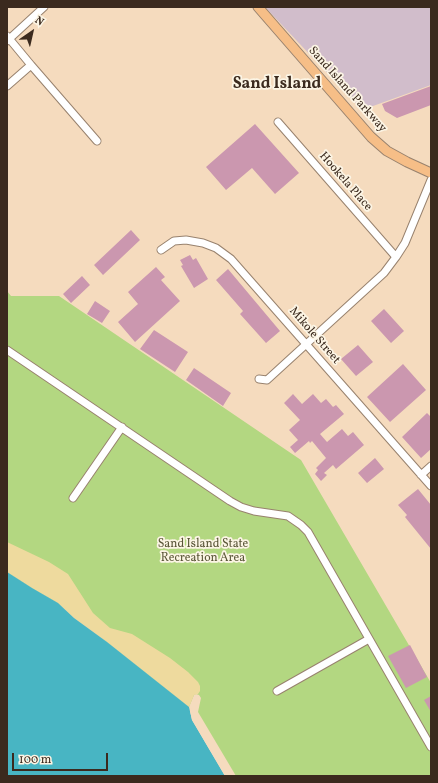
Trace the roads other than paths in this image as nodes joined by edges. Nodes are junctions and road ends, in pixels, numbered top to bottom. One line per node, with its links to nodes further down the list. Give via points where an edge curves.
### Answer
1 (44, 7): 3 (street)
2 (258, 7): 8 (main road, Sand Island Parkway, via 371,137 407,162)
3 (8, 38): 4 (street)
4 (31, 65): 5 (street); 7 (street)
5 (7, 86)
6 (278, 122): 11 (street, Hookela Place)
7 (97, 141)
8 (431, 173)
9 (431, 180): 11 (street, via 405,243)
10 (161, 250): 12 (street, Mikole Street, via 174,241 186,240 216,248 231,259)
11 (396, 257): 12 (street, via 384,273)
12 (307, 344): 14 (street, via 267,380); 17 (street, Mikole Street)
13 (7, 350): 15 (street)
14 (259, 379)
15 (122, 427): 19 (street); 20 (street, via 236,504 254,511 288,516 301,525 308,532)
16 (431, 466): 17 (street)
17 (421, 475): 18 (street, Mikole Street)
18 (431, 486)
19 (73, 498)
20 (369, 639): 21 (street); 22 (street)
21 (277, 691)
22 (431, 748)

